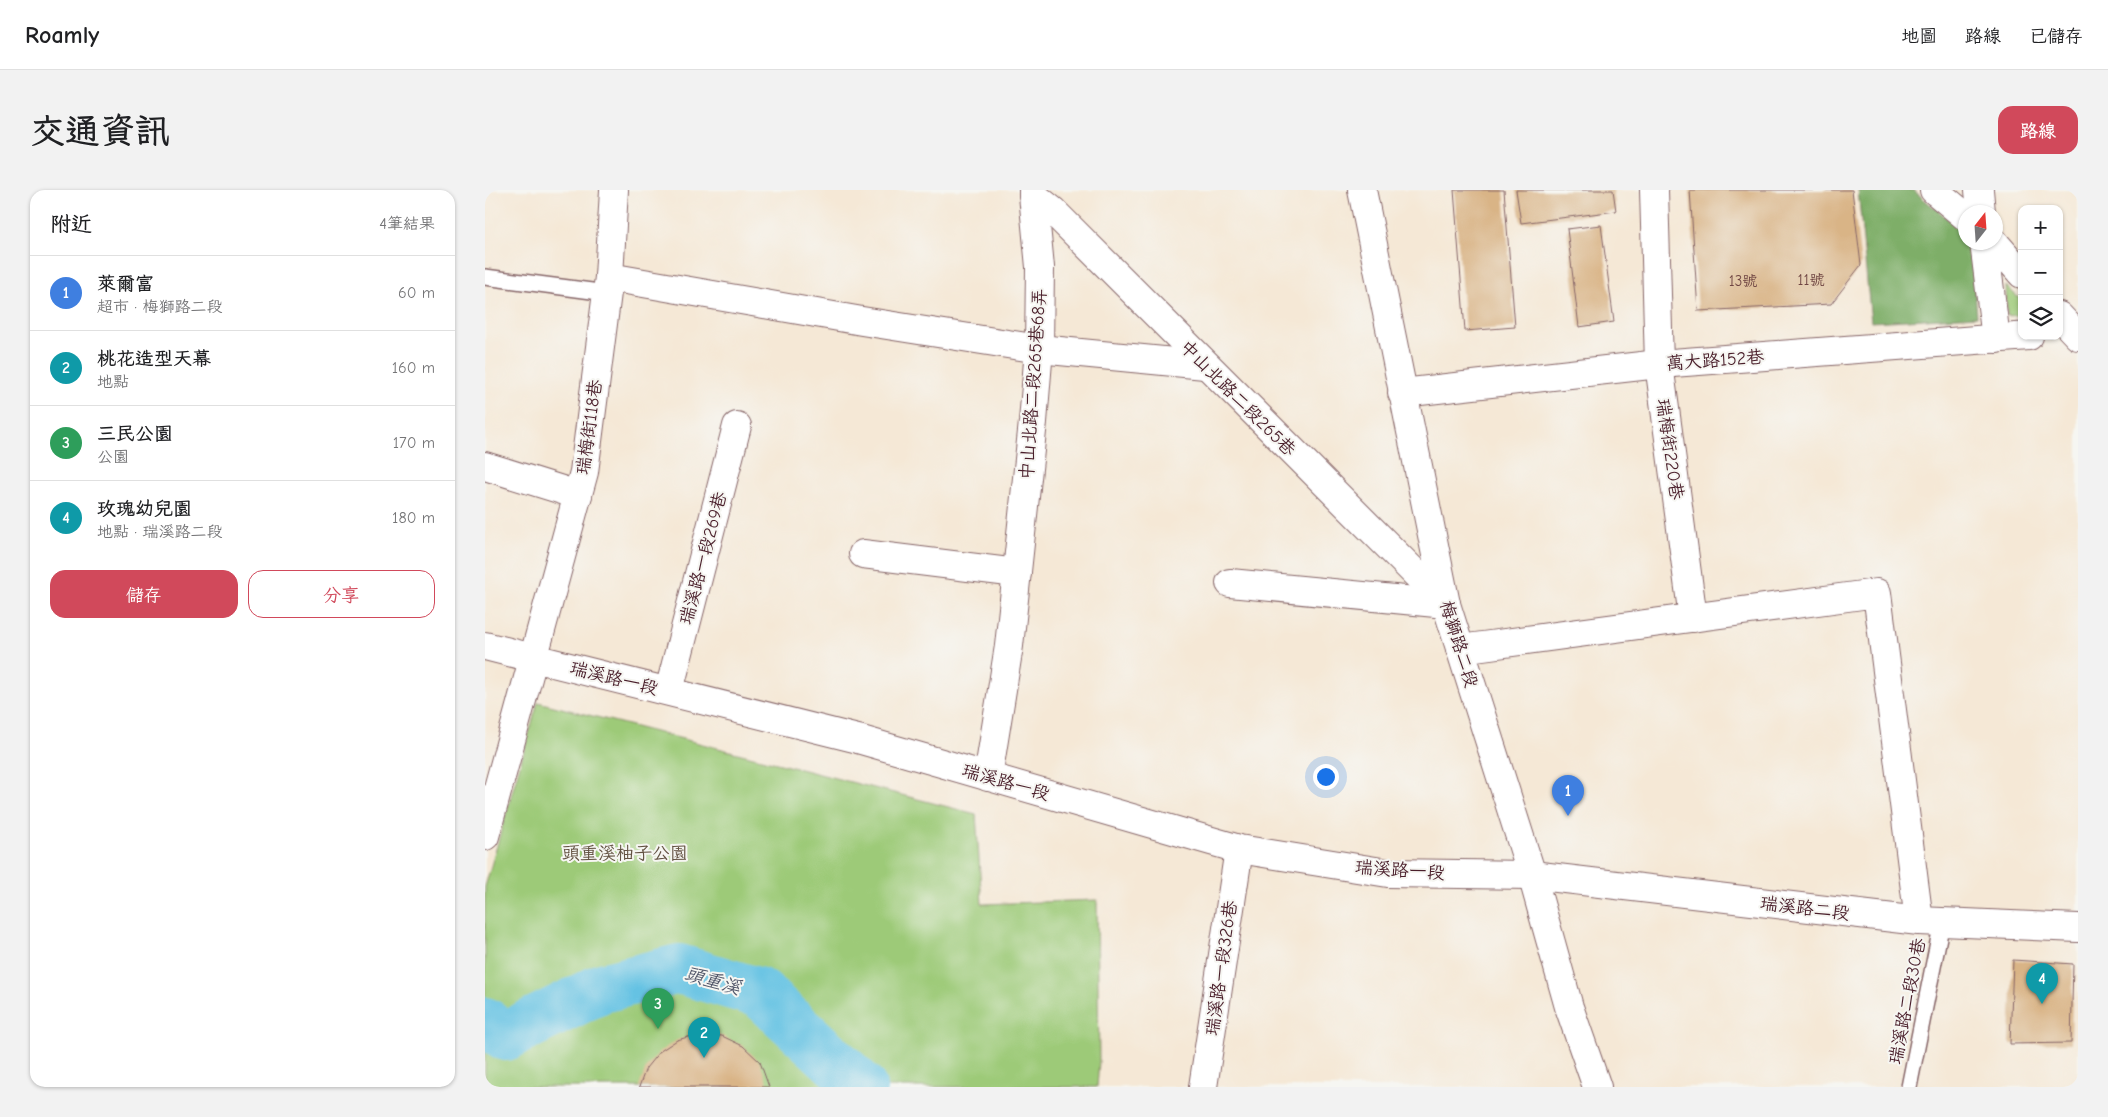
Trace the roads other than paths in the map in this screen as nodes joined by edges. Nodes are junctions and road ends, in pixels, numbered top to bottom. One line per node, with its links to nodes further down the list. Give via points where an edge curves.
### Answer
1 (614, 190): 13 (street, 瑞梅街118巷)
2 (1362, 190): 19 (street, 梅獅路二段)
3 (1654, 190): 17 (street, 瑞梅街220巷)
4 (1933, 190): 8 (street)
5 (1979, 190): 7 (street)
6 (1033, 192): 16 (street, 中山北路二段265巷68弄, via 1040,266); 18 (street, 中山北路二段265巷)
7 (1980, 205)
8 (1958, 210)
9 (1984, 250): 15 (street)
10 (2001, 250): 11 (street)
11 (2018, 269)
12 (485, 277): 13 (lane)
13 (608, 285): 16 (street); 22 (street, 瑞梅街118巷, via 584,472)
14 (2018, 337): 15 (street, 萬大路152巷)
15 (1995, 339): 17 (street, 萬大路152巷)
16 (1039, 349): 18 (street); 24 (street, 中山北路二段265巷68弄)
17 (1659, 364): 19 (street, 萬大路152巷); 27 (street, 瑞梅街220巷)
18 (1205, 365): 26 (street, 中山北路二段265巷)
19 (1402, 393): 26 (street, 梅獅路二段)
20 (737, 426): 31 (street, 瑞溪路一段269巷)
21 (485, 466): 22 (street)
22 (578, 494): 30 (street, 瑞梅街118巷)
23 (863, 554): 24 (street)
24 (1017, 573): 32 (street, 中山北路二段265巷68弄)
25 (1230, 583): 26 (street)
26 (1446, 604): 29 (street, 梅獅路二段)
27 (1693, 618): 29 (street); 36 (street, via 1877,593)
28 (485, 646): 30 (street, 瑞溪路一段)
29 (1460, 649): 35 (street, 梅獅路二段)
30 (535, 658): 31 (street, 瑞溪路一段); 33 (street, 瑞梅街118巷)
31 (669, 691): 32 (street, 瑞溪路一段, via 859,739)
32 (988, 777): 34 (street, 瑞溪路一段)
33 (485, 836)
34 (1239, 849): 35 (street, 瑞溪路一段, via 1388,873); 38 (street, 瑞溪路一段326巷)
35 (1532, 875): 36 (street, 瑞溪路二段); 39 (street, 梅獅路二段, via 1569,1007)
36 (1931, 922): 37 (street, 瑞溪路二段); 40 (lane, 瑞溪路二段30巷)
37 (2078, 928)
38 (1203, 1087)
39 (1597, 1087)
40 (1909, 1087)

